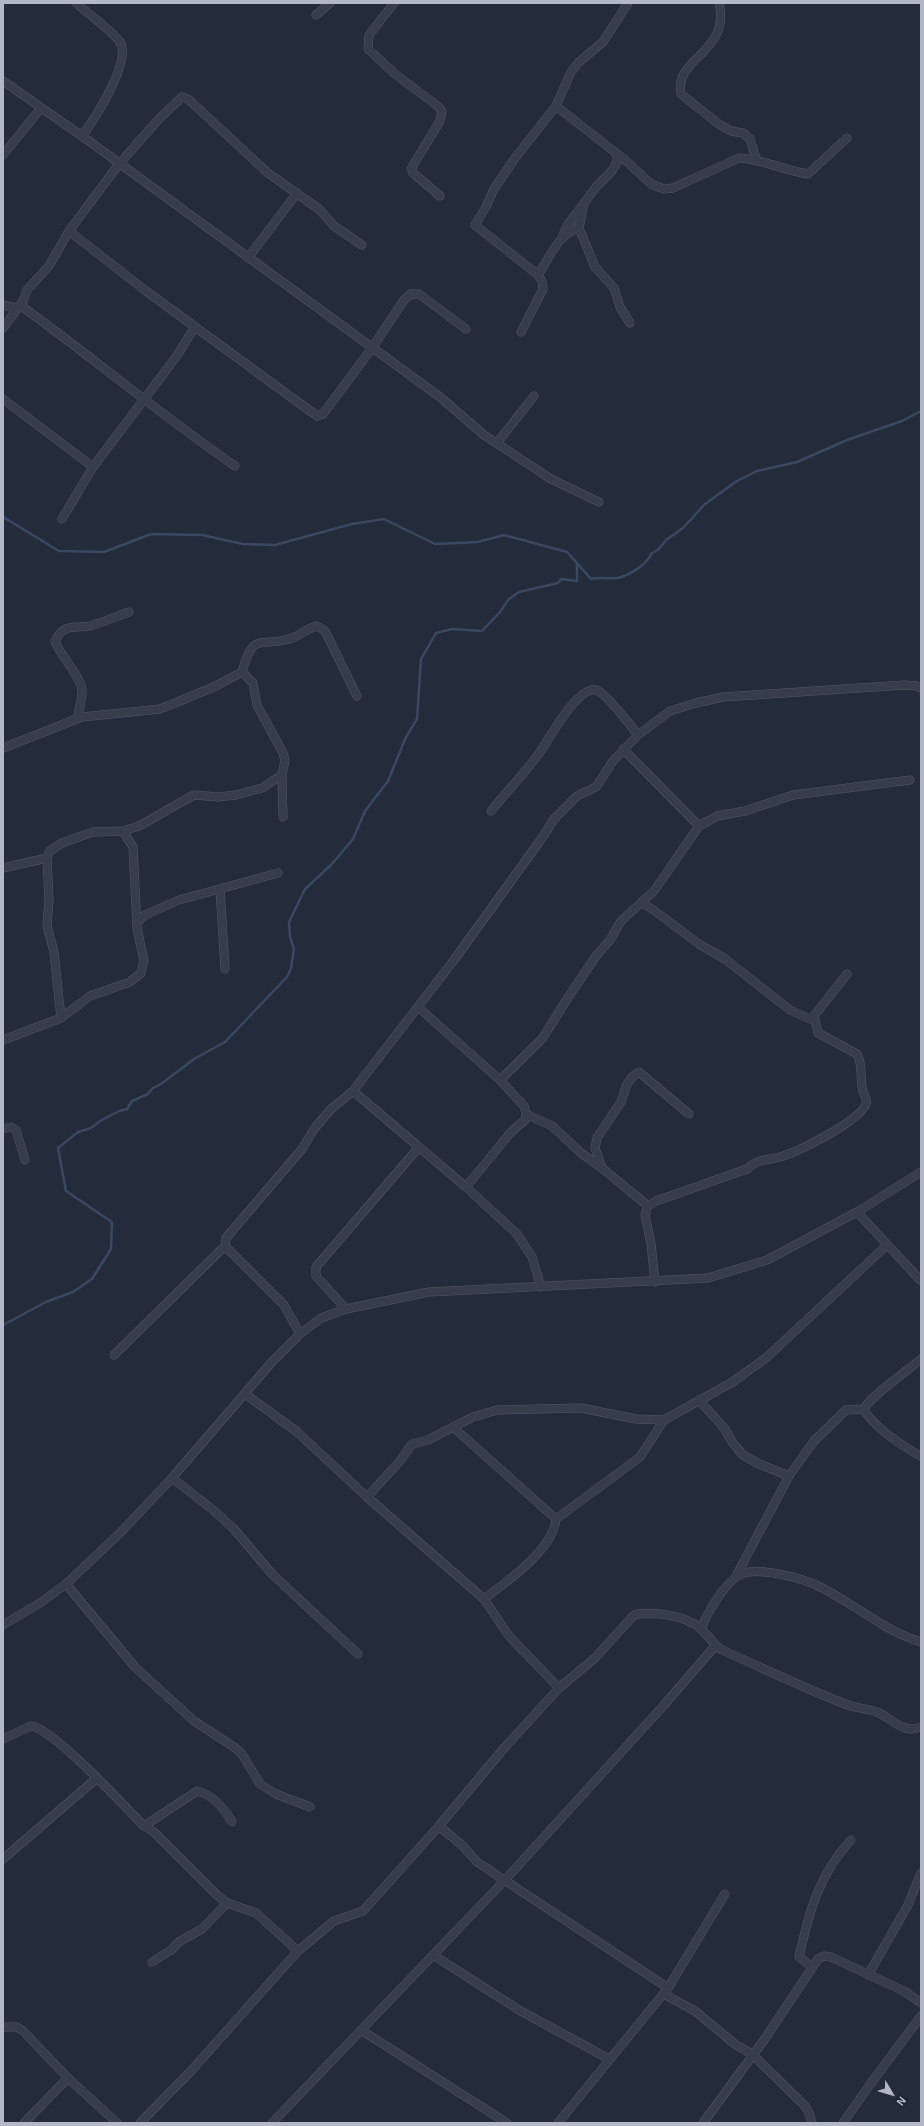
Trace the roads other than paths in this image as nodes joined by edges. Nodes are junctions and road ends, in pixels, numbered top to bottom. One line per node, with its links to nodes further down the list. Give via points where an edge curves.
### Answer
1 (76, 3): 10 (street, via 120,42 123,52 120,65 97,116)
2 (330, 3): 6 (street)
3 (394, 3): 17 (street, via 369,35 368,49 442,112 440,121 411,169)
4 (628, 3): 8 (street, via 603,42 571,72)
5 (719, 3): 14 (street, via 721,13 716,37 690,64 679,87 681,94 720,125 731,131 744,133 750,139)
6 (316, 15)
7 (3, 81): 9 (street)
8 (556, 106): 12 (street); 24 (street, via 515,158 494,189 475,225)
9 (41, 108): 10 (street); 13 (street)
10 (82, 136): 15 (street)
11 (847, 138): 14 (street, via 808,174)
12 (617, 154): 14 (street, via 651,184 664,189 673,188 739,158); 18 (street, via 617,162 612,171)
13 (3, 155)
14 (757, 161)
15 (119, 164): 16 (street, via 182,97 268,173); 20 (street); 23 (street)
16 (297, 193): 22 (street, via 320,210 334,226); 23 (street)
17 (440, 196)
18 (584, 203): 19 (street); 21 (street, via 568,224)
19 (579, 228): 21 (street, via 571,230); 27 (street, via 595,267 614,288 620,307)
20 (69, 230): 26 (street, via 49,266 30,286); 28 (street, via 146,292)
21 (562, 239): 24 (street)
22 (362, 245)
23 (248, 258): 32 (street)
24 (538, 275): 31 (street, via 544,289)
25 (3, 305): 26 (street)
26 (18, 307): 29 (street); 35 (street)
27 (630, 323)
28 (195, 327): 32 (street, via 317,416 322,414); 35 (street)
29 (3, 328)
30 (466, 330): 32 (street, via 416,293 404,300)
31 (521, 332)
32 (372, 348): 36 (street, via 440,397)
33 (534, 396): 36 (street)
34 (3, 399): 38 (street)
35 (144, 399): 37 (street); 38 (street)
36 (497, 444): 39 (street, via 551,479)
37 (235, 466)
38 (93, 467): 40 (street)
39 (599, 502)
40 (62, 519)
41 (129, 612): 45 (street, via 92,626 69,627 60,632 55,641 82,690)
42 (242, 672): 44 (street, via 247,653 260,641 293,638 317,626 325,631); 45 (street, via 214,687 160,708); 49 (street, via 253,683 257,705 283,753 285,760)
43 (921, 688): 46 (street, via 905,685 723,697 670,711)
44 (357, 696)
45 (77, 719): 47 (street)
46 (638, 735): 48 (street); 51 (street, via 601,693 592,690 586,693 565,715 542,749)
47 (3, 748)
48 (623, 749): 53 (street); 63 (street, via 596,787 577,796 554,819)
49 (282, 775): 52 (street); 54 (street, via 262,788 236,795 194,795 139,826)
50 (910, 780): 53 (street, via 793,795 745,811 717,816)
51 (491, 811)
52 (283, 817)
53 (700, 826): 59 (street)
54 (123, 831): 55 (street, via 93,832 53,848); 60 (street, via 133,847)
55 (47, 858): 56 (street); 65 (street, via 50,900 47,926 54,952)
56 (3, 868)
57 (278, 873): 58 (street)
58 (220, 889): 60 (street, via 180,900 145,915); 61 (street)
59 (642, 903): 64 (street, via 699,944 725,959 790,1010 810,1019); 67 (street, via 621,922 596,956 542,1039)
60 (137, 922): 65 (street, via 144,961 141,973 130,982 90,996)
61 (225, 969)
62 (847, 974): 64 (street)
63 (418, 1007): 67 (street); 68 (street)
64 (814, 1016): 77 (street, via 818,1033 857,1054 863,1073 862,1087 866,1100 857,1116 804,1147 780,1157 756,1161 747,1169)
65 (61, 1018): 66 (street)
66 (3, 1040)
67 (500, 1080): 69 (street, via 524,1106)
68 (353, 1091): 72 (street); 80 (street, via 331,1109 302,1149 226,1238)
69 (526, 1114): 74 (street, via 552,1126 581,1153); 76 (street, via 525,1120 511,1132)
70 (688, 1114): 74 (street, via 639,1072 632,1076 621,1102 597,1138 595,1148)
71 (3, 1129): 73 (street, via 11,1127 16,1130)
72 (419, 1147): 76 (street); 84 (street, via 316,1268 316,1276)
73 (25, 1160)
74 (602, 1168): 77 (street)
75 (921, 1172): 78 (street)
76 (466, 1187): 83 (street, via 525,1243)
77 (648, 1206): 82 (street, via 645,1215 651,1244)
78 (857, 1212): 79 (street); 82 (street, via 767,1260 708,1278)
79 (887, 1245): 81 (street); 89 (street, via 766,1358 731,1383)
80 (225, 1246): 85 (street, via 284,1305); 86 (street)
81 (921, 1281)
82 (654, 1282): 83 (street)
83 (541, 1287): 84 (street, via 429,1292)
84 (346, 1309): 85 (street, via 321,1318)
85 (300, 1334): 88 (street)
86 (114, 1355)
87 (921, 1359): 90 (street, via 874,1397)
88 (245, 1394): 95 (street); 96 (street, via 296,1431)
89 (699, 1400): 91 (street); 94 (street, via 725,1429 743,1455)
90 (864, 1409): 93 (street, via 879,1426); 94 (street, via 846,1410 814,1441)
91 (664, 1420): 92 (street, via 636,1419 581,1408 497,1410 473,1417); 97 (street, via 640,1457)
92 (453, 1427): 96 (street, via 428,1440 412,1444); 97 (street)
93 (921, 1456)
94 (789, 1476): 98 (street)
95 (172, 1478): 99 (street, via 121,1532); 105 (street, via 234,1529 272,1574)
96 (367, 1497): 100 (street)
97 (556, 1519): 100 (street, via 555,1526 536,1557)
98 (734, 1579): 102 (street, via 712,1608); 103 (street, via 744,1573 783,1574 815,1585 886,1627)
99 (66, 1584): 101 (street); 110 (street, via 135,1667 194,1721 242,1754 260,1784 276,1794)
100 (484, 1599): 106 (street, via 509,1636)
101 (3, 1625)
102 (701, 1629): 104 (street); 106 (street, via 678,1618 637,1614 595,1658)
103 (921, 1642)
104 (716, 1646): 107 (street, via 770,1673 846,1705 882,1715 902,1727); 117 (street)
105 (358, 1654)
106 (559, 1688): 113 (street, via 505,1747)
107 (921, 1727)
108 (3, 1739): 109 (street, via 36,1726 69,1751)
109 (96, 1778): 112 (street); 115 (street)
110 (310, 1806)
111 (232, 1822): 112 (street, via 223,1807 197,1790)
112 (144, 1826): 119 (street, via 154,1832)
113 (439, 1826): 117 (street, via 477,1862); 120 (street, via 363,1911 334,1921)
114 (851, 1840): 123 (street, via 827,1870 810,1913 799,1957)
115 (3, 1858)
116 (921, 1873): 124 (street, via 908,1905)
117 (505, 1880): 121 (street); 125 (street)
118 (725, 1894): 125 (street)
119 (227, 1903): 120 (street, via 252,1910); 122 (street, via 202,1929 180,1941)
120 (298, 1951): 135 (street, via 190,2072)
121 (433, 1955): 129 (street); 131 (street, via 519,2010)
122 (152, 1962)
123 (812, 1967): 124 (street, via 818,1959 824,1956 831,1957); 130 (street)
124 (868, 1975): 126 (street, via 904,1991)
125 (666, 1991): 130 (street, via 736,2045); 131 (street)
126 (921, 2003)
127 (921, 2016): 141 (street)
128 (3, 2027): 132 (street, via 17,2027 23,2031)
129 (361, 2030): 136 (street); 137 (street)
130 (752, 2054): 139 (street); 140 (street, via 805,2106)
131 (609, 2059): 138 (street)
132 (68, 2078): 133 (street); 134 (street)
133 (24, 2123)
134 (117, 2123)
135 (140, 2123)
136 (272, 2123)
137 (507, 2123)
138 (558, 2123)
139 (703, 2123)
140 (812, 2123)
141 (843, 2123)

